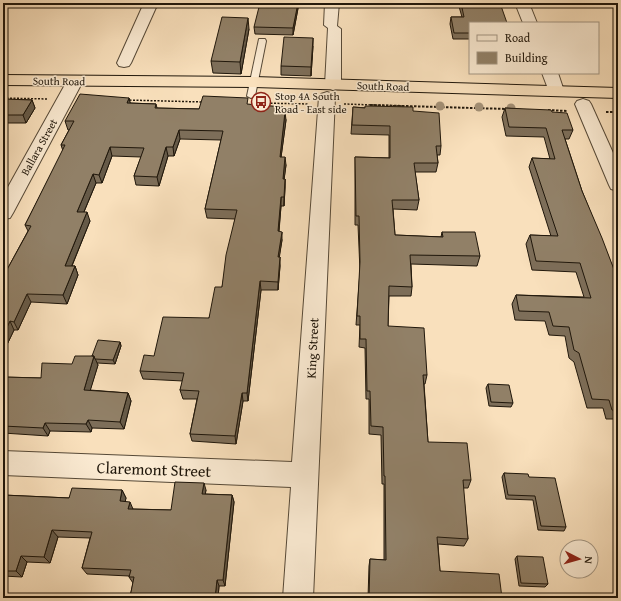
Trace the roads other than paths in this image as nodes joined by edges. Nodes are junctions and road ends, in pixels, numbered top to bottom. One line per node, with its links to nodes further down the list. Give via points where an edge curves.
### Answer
1 (151, 3): 6 (street)
2 (332, 3): 11 (street, King Street)
3 (522, 3): 4 (street)
4 (530, 22)
5 (262, 42): 10 (lane)
6 (124, 63)
7 (550, 74): 12 (street)
8 (3, 80): 9 (highway, South Road)
9 (72, 87): 10 (highway, South Road); 13 (highway, South Road); 19 (street, Ballara Street)
10 (252, 89): 11 (highway, South Road)
11 (330, 91): 12 (highway, South Road); 15 (highway, South Road); 21 (street, King Street)
12 (556, 91): 14 (highway, South Road); 15 (highway, via 554,96); 17 (highway, via 566,98)
13 (3, 92)
14 (618, 93)
15 (539, 103): 16 (highway, South Road)
16 (584, 104): 17 (highway, South Road); 18 (street)
17 (618, 105)
18 (618, 185)
19 (3, 213)
20 (3, 463): 21 (street, Claremont Street)
21 (305, 475): 22 (street, King Street)
22 (298, 598)

